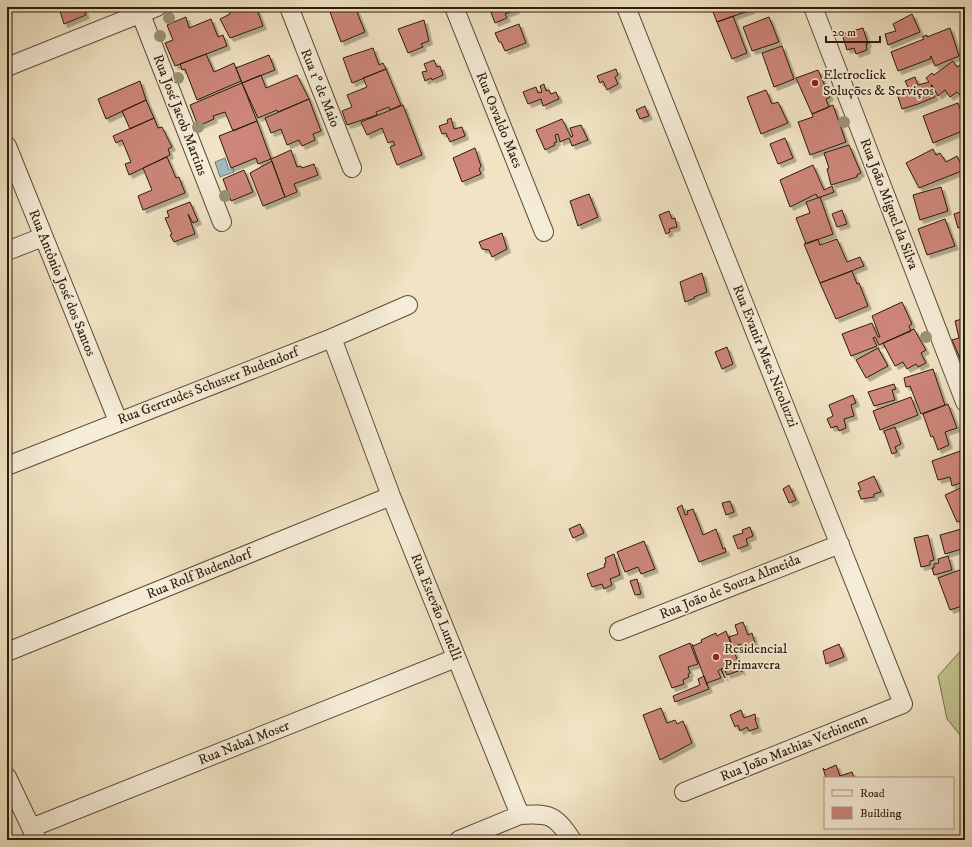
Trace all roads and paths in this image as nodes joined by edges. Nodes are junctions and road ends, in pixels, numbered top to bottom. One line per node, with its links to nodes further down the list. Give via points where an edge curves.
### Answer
1 (289, 7): 8 (street, Rua 1º de Maio)
2 (454, 7): 10 (street, Rua Osvaldo Maes)
3 (626, 7): 19 (street, Rua Evanir Maes Nicoluzzi)
4 (812, 7): 15 (street, Rua João Miguel da Silva)
5 (145, 9): 6 (street); 9 (street, Rua José Jacob Martins)
6 (7, 67)
7 (7, 146): 11 (street, Rua Antônio José dos Santos)
8 (352, 168)
9 (222, 222)
10 (544, 232)
11 (43, 237): 12 (street); 16 (street, Rua Antônio José dos Santos)
12 (7, 251)
13 (408, 305): 14 (street, Rua Gertrudes Schuster Budendorf)
14 (332, 338): 16 (street, Rua Gertrudes Schuster Budendorf); 18 (street, Rua Estevão Lunelli)
15 (965, 402)
16 (118, 421): 17 (street, Rua Gertrudes Schuster Budendorf)
17 (7, 466)
18 (391, 496): 21 (street, Rua Rolf Budendorf); 22 (street, Rua Estevão Lunelli)
19 (840, 544): 20 (street, Rua João de Souza Almeida); 23 (street, Rua Evanir Maes Nicoluzzi)
20 (619, 631)
21 (7, 652)
22 (456, 658): 26 (street, Rua Estevão Lunelli); 27 (street, Rua Nabal Moser)
23 (903, 704): 25 (street, Rua João Mathias Verbinenn)
24 (7, 777): 27 (street)
25 (684, 792)
26 (520, 815): 28 (street); 29 (street, via 543,814 561,823)
27 (34, 834)
28 (459, 840)
29 (572, 840)

